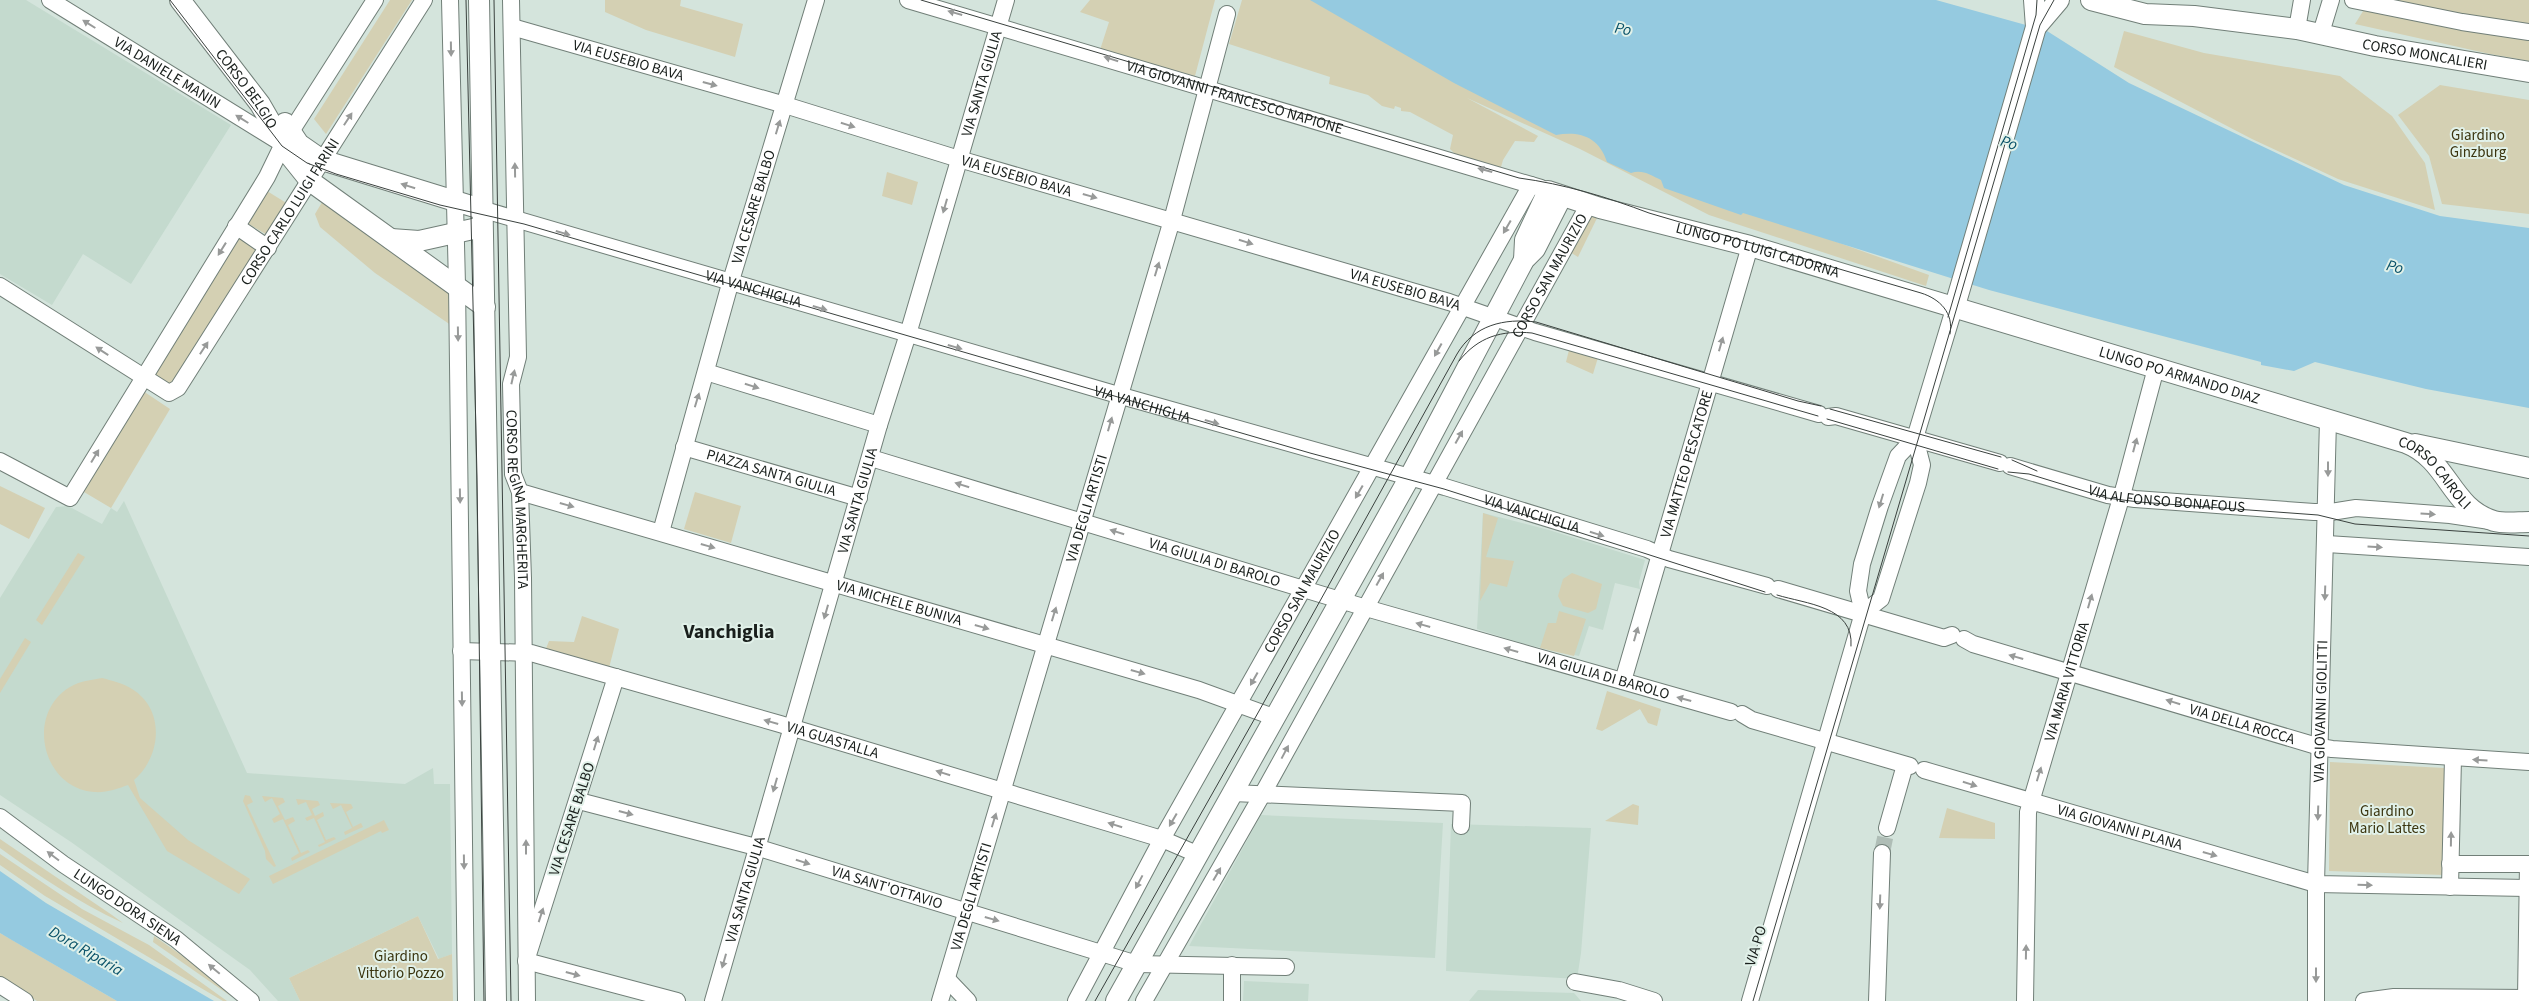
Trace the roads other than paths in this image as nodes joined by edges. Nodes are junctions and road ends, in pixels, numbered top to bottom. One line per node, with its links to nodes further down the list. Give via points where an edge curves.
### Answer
1 (50, 0): 30 (street, VIA DANIELE MANIN, one-way to 1)
2 (180, 0): 30 (main road, CORSO BELGIO)
3 (196, 0): 30 (main road, CORSO BELGIO, via 268,94)
4 (375, 0): 30 (street)
5 (424, 0): 18 (street, CORSO CARLO LUIGI FARINI); 32 (street, CORSO CARLO LUIGI FARINI, one-way to 5)
6 (479, 0): 37 (main road, CORSO REGINA MARGHERITA)
7 (511, 0): 23 (street, CORSO REGINA MARGHERITA)
8 (816, 0): 29 (street, VIA CESARE BALBO)
9 (908, 0): 21 (street, VIA GIOVANNI FRANCESCO NAPIONE, one-way to 9)
10 (1006, 0): 21 (street, VIA SANTA GIULIA)
11 (2034, 0): 22 (main road)
12 (2060, 0): 22 (main road)
13 (2091, 0): 20 (main road, CORSO MONCALIERI, via 2145,14)
14 (2160, 0): 20 (main road, CORSO MONCALIERI)
15 (2302, 0): 24 (street)
16 (2331, 0): 26 (street)
17 (2353, 0): 25 (street)
18 (450, 3): 35 (street, one-way to 35)
19 (1227, 14): 28 (street, VIA DEGLI ARTISTI)
20 (2194, 16): 24 (main road, CORSO MONCALIERI)
21 (1000, 26): 28 (street, VIA GIOVANNI FRANCESCO NAPIONE, one-way to 21); 31 (street, VIA SANTA GIULIA)
22 (2036, 27): 50 (main road)
23 (512, 28): 29 (street, VIA EUSEBIO BAVA, one-way to 29); 38 (street, CORSO REGINA MARGHERITA, one-way to 23)
24 (2297, 29): 26 (main road, CORSO MONCALIERI)
25 (2529, 32)
26 (2322, 33): 27 (main road, CORSO MONCALIERI, via 2375,46)
27 (2529, 72)
28 (1209, 88): 34 (street, VIA GIOVANNI FRANCESCO NAPIONE, one-way to 28); 39 (street, VIA DEGLI ARTISTI)
29 (784, 105): 31 (street, VIA EUSEBIO BAVA, one-way to 31); 45 (street, VIA CESARE BALBO, one-way to 29)
30 (287, 139): 32 (main road, CORSO BELGIO); 33 (main road, CORSO BELGIO, via 298,168); 40 (street)
31 (959, 159): 39 (street, VIA EUSEBIO BAVA, one-way to 39); 53 (street, VIA SANTA GIULIA, one-way to 53)
32 (322, 160): 33 (street, CORSO CARLO LUIGI FARINI); 35 (main road, CORSO BELGIO, one-way to 32)
33 (310, 181): 42 (main road, CORSO BELGIO); 44 (street, CORSO CARLO LUIGI FARINI)
34 (1547, 190): 36 (main road, LUNGO PO LUIGI CADORNA); 49 (street, CORSO SAN MAURIZIO, one-way to 49); 51 (main road, CORSO SAN MAURIZIO, via 1535,248 1524,260)
35 (454, 200): 37 (main road, CORSO BELGIO); 41 (street)
36 (1589, 204): 43 (main road, LUNGO PO LUIGI CADORNA); 52 (street, CORSO SAN MAURIZIO)
37 (482, 218): 38 (street, VIA VANCHIGLIA); 41 (main road); 48 (main road, CORSO REGINA MARGHERITA)
38 (517, 219): 45 (street, VIA VANCHIGLIA, one-way to 45); 72 (street, CORSO REGINA MARGHERITA, one-way to 38, via 512,474 511,384 518,357)
39 (1172, 220): 49 (street, VIA EUSEBIO BAVA, one-way to 49); 58 (street, VIA DEGLI ARTISTI, one-way to 39)
40 (236, 226): 44 (street); 56 (street, one-way to 56)
41 (455, 235): 42 (main road, via 419,241); 46 (street)
42 (387, 238): 46 (main road, CORSO BELGIO)
43 (1750, 246): 50 (main road, LUNGO PO LUIGI CADORNA); 57 (street, VIA MATTEO PESCATORE, one-way to 43)
44 (268, 248): 56 (street, CORSO CARLO LUIGI FARINI, one-way to 44, via 170,393 178,388)
45 (731, 282): 53 (street, VIA VANCHIGLIA, one-way to 53); 55 (street, VIA CESARE BALBO)
46 (457, 285): 48 (main road, CORSO BELGIO); 89 (street, one-way to 89)
47 (0, 286): 56 (street, one-way to 47)
48 (485, 307): 90 (main road, CORSO REGINA MARGHERITA)
49 (1461, 307): 51 (street, VIA EUSEBIO BAVA); 67 (street, CORSO SAN MAURIZIO, one-way to 67)
50 (1954, 308): 54 (main road, LUNGO PO ARMANDO DIAZ); 61 (street)
51 (1493, 318): 52 (street, VIA EUSEBIO BAVA); 69 (main road, CORSO SAN MAURIZIO)
52 (1521, 326): 57 (street, VIA EUSEBIO BAVA); 71 (street, CORSO SAN MAURIZIO, one-way to 52)
53 (908, 334): 58 (street, VIA VANCHIGLIA, one-way to 58); 60 (street, VIA SANTA GIULIA)
54 (2156, 368): 59 (main road, LUNGO PO ARMANDO DIAZ); 73 (street, VIA MARIA VITTORIA, one-way to 54)
55 (706, 372): 60 (street, one-way to 60); 63 (street, VIA CESARE BALBO, one-way to 55)
56 (143, 378): 66 (street, one-way to 56, via 70,498)
57 (1711, 380): 61 (street, VIA EUSEBIO BAVA); 81 (street, VIA MATTEO PESCATORE)
58 (1118, 395): 67 (street, VIA VANCHIGLIA, one-way to 67); 76 (street, VIA DEGLI ARTISTI, one-way to 58)
59 (2328, 420): 62 (main road, LUNGO PO ARMANDO DIAZ); 75 (street, VIA GIOVANNI GIOLITTI, one-way to 75)
60 (879, 425): 65 (street, VIA SANTA GIULIA)
61 (1915, 438): 73 (street, VIA ALFONSO BONAFOUS); 87 (street, one-way to 87, via 1898,456 1862,564 1858,590); 87 (street, via 1922,465 1890,575 1881,599)
62 (2406, 443): 64 (main road, CORSO CAIROLI); 77 (main road, CORSO CAIROLI, via 2430,456 2466,505)
63 (684, 447): 74 (street, PIAZZA SANTA GIULIA); 79 (street, VIA CESARE BALBO)
64 (2464, 454): 68 (main road, CORSO CAIROLI); 70 (main road, via 2491,470)
65 (871, 458): 74 (street, VIA SANTA GIULIA); 76 (street, VIA GIULIA DI BAROLO, one-way to 65)
66 (0, 461)
67 (1373, 468): 69 (street, VIA VANCHIGLIA); 84 (street, CORSO SAN MAURIZIO, one-way to 84)
68 (2529, 468)
69 (1409, 478): 71 (street, VIA VANCHIGLIA); 85 (main road, CORSO SAN MAURIZIO)
70 (2529, 478)
71 (1433, 484): 81 (street, VIA VANCHIGLIA, one-way to 81); 86 (street, CORSO SAN MAURIZIO, one-way to 71)
72 (520, 492): 79 (street, VIA MICHELE BUNIVA, one-way to 79); 91 (street, CORSO REGINA MARGHERITA)
73 (2121, 497): 75 (street, VIA ALFONSO BONAFOUS); 92 (street, VIA MARIA VITTORIA, one-way to 73)
74 (859, 498): 83 (street, VIA SANTA GIULIA)
75 (2327, 512): 77 (street, CORSO CAIROLI, one-way to 77, via 2356,508); 80 (street, VIA GIOVANNI GIOLITTI)
76 (1081, 521): 84 (street, VIA GIULIA DI BAROLO, one-way to 76); 88 (street, VIA DEGLI ARTISTI, one-way to 76)
77 (2494, 521): 78 (main road, CORSO CAIROLI)
78 (2529, 522)
79 (661, 532): 83 (street, VIA MICHELE BUNIVA, one-way to 83)
80 (2327, 544): 82 (street, one-way to 82); 99 (street, VIA GIOVANNI GIOLITTI, one-way to 99)
81 (1659, 554): 87 (street, VIA VANCHIGLIA); 94 (street, VIA MATTEO PESCATORE, one-way to 81)
82 (2529, 557)
83 (834, 584): 88 (street, VIA MICHELE BUNIVA, one-way to 88); 97 (street, VIA SANTA GIULIA, one-way to 97)
84 (1304, 589): 85 (street, VIA GIULIA DI BAROLO); 95 (street, CORSO SAN MAURIZIO, one-way to 95)
85 (1341, 600): 86 (street, VIA GIULIA DI BAROLO); 96 (main road, CORSO SAN MAURIZIO)
86 (1364, 607): 94 (street, VIA GIULIA DI BAROLO, one-way to 86); 105 (street, CORSO SAN MAURIZIO, one-way to 86)
87 (1864, 613): 92 (street, VIA DELLA ROCCA, one-way to 87); 98 (street, VIA PO)
88 (1044, 645): 95 (street, VIA MICHELE BUNIVA, one-way to 95); 103 (street, VIA DEGLI ARTISTI)
89 (462, 651): 90 (street, VIA GUASTALLA); 135 (street, one-way to 135)
90 (490, 651): 91 (street, VIA GUASTALLA); 136 (main road, CORSO REGINA MARGHERITA)
91 (525, 652): 93 (street, VIA GUASTALLA); 123 (street, CORSO REGINA MARGHERITA, one-way to 91)
92 (2070, 672): 99 (street, VIA DELLA ROCCA, one-way to 92); 107 (street, VIA MARIA VITTORIA, one-way to 92)
93 (616, 677): 97 (street, VIA GUASTALLA, one-way to 93); 106 (street, VIA CESARE BALBO, one-way to 93)
94 (1624, 681): 98 (street, VIA GIULIA DI BAROLO, one-way to 94)
95 (1240, 703): 96 (street, VIA MICHELE BUNIVA); 111 (street, CORSO SAN MAURIZIO, one-way to 111)
96 (1276, 718): 104 (main road, CORSO SAN MAURIZIO)
97 (792, 728): 103 (street, VIA GUASTALLA, one-way to 97); 112 (street, VIA SANTA GIULIA, one-way to 112)
98 (1827, 741): 102 (street, VIA GIOVANNI PLANA); 120 (street, VIA PO)
99 (2320, 747): 100 (street, VIA DELLA ROCCA); 117 (street, VIA GIOVANNI GIOLITTI, one-way to 117)
100 (2453, 758): 101 (street, VIA DELLA ROCCA, one-way to 100); 115 (street, one-way to 100)
101 (2529, 762)
102 (1913, 767): 107 (street, VIA GIOVANNI PLANA, one-way to 107); 109 (street)
103 (1003, 792): 111 (street, VIA GUASTALLA, one-way to 103); 121 (street, VIA DEGLI ARTISTI, one-way to 103)
104 (1233, 793): 105 (street); 114 (main road, CORSO SAN MAURIZIO)
105 (1262, 795): 110 (street, via 1462,803); 125 (street, CORSO SAN MAURIZIO, one-way to 105)
106 (579, 801): 112 (street, VIA SANT'OTTAVIO, one-way to 112); 123 (street, VIA CESARE BALBO, one-way to 106)
107 (2031, 802): 117 (street, VIA GIOVANNI PLANA, one-way to 117); 151 (street, VIA MARIA VITTORIA, one-way to 107, via 2028,812)
108 (0, 816): 134 (street, LUNGO DORA SIENA, one-way to 108, via 176,939 63,864)
109 (1889, 822)
110 (1461, 826)
111 (1162, 839): 114 (street, VIA GUASTALLA); 122 (street, CORSO SAN MAURIZIO, one-way to 122)
112 (756, 847): 121 (street, VIA SANT'OTTAVIO, one-way to 121); 139 (street, VIA SANTA GIULIA, one-way to 139)
113 (1882, 853): 150 (street, one-way to 150)
114 (1199, 855): 124 (main road, CORSO SAN MAURIZIO)
115 (2450, 864): 116 (street); 118 (street)
116 (2528, 864): 119 (street)
117 (2316, 884): 118 (street, VIA GIOVANNI PLANA, one-way to 118); 152 (street, VIA GIOVANNI GIOLITTI, one-way to 152)
118 (2450, 887): 119 (street, VIA GIOVANNI PLANA)
119 (2527, 888): 132 (street)
120 (1780, 896): 148 (street, VIA PO, via 1764,919 1758,935 1742,993); 149 (street, VIA PO)
121 (966, 912): 122 (street, VIA SANT'OTTAVIO, one-way to 122); 128 (street, VIA DEGLI ARTISTI)
122 (1102, 952): 124 (street, VIA SANT'OTTAVIO); 142 (street, CORSO SAN MAURIZIO)
123 (526, 961): 137 (street, CORSO REGINA MARGHERITA); 138 (street, one-way to 138)
124 (1136, 964): 125 (street, VIA SANT'OTTAVIO); 143 (main road, CORSO SAN MAURIZIO)
125 (1165, 964): 126 (street, VIA SANT'OTTAVIO); 144 (street, CORSO SAN MAURIZIO)
126 (1232, 965): 127 (street, VIA SANT'OTTAVIO); 145 (street)
127 (1286, 967)
128 (947, 979): 140 (street, VIA DEGLI ARTISTI); 141 (street)
129 (1575, 982): 131 (street)
130 (0, 986): 133 (street)
131 (1603, 988): 146 (street); 147 (street)
132 (2528, 998): 153 (street, via 2394,997)
133 (25, 1001)
134 (251, 1001)
135 (466, 1001)
136 (496, 1001)
137 (527, 1001)
138 (676, 1001)
139 (713, 1001)
140 (940, 1001)
141 (968, 1001)
142 (1076, 1001)
143 (1116, 1001)
144 (1144, 1001)
145 (1232, 1001)
146 (1630, 1001)
147 (1654, 1001)
148 (1744, 1001)
149 (1750, 1001)
150 (1877, 1001)
151 (2025, 1001)
152 (2316, 1001)
153 (2364, 1001)

